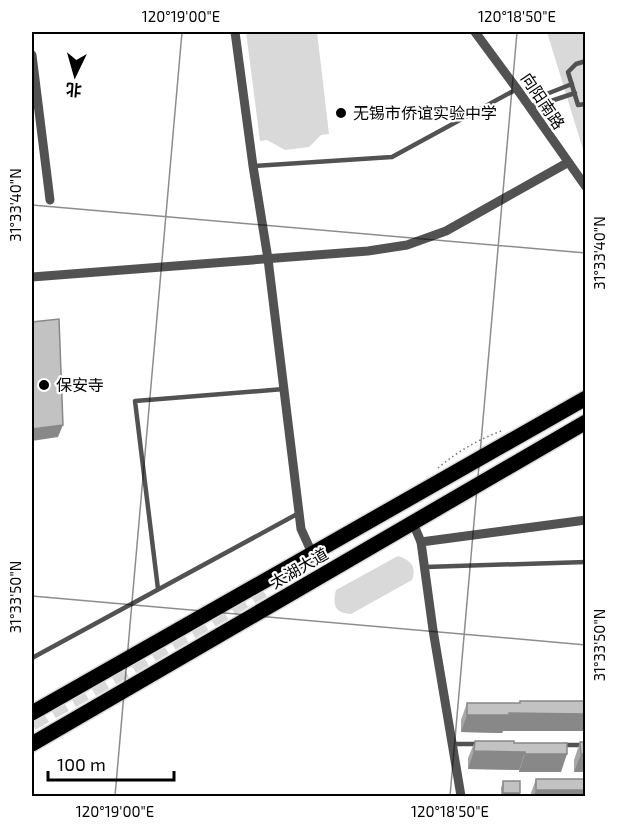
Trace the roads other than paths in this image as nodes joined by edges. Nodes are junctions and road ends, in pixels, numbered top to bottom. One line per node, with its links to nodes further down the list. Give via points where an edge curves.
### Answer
1 (235, 32): 11 (street)
2 (475, 32): 6 (street, 向阳南路)
3 (32, 55): 13 (street)
4 (585, 61): 5 (lane, via 568,72)
5 (572, 84): 7 (lane); 9 (lane, via 544,94)
6 (518, 88): 9 (street, 向阳南路); 11 (lane, via 392,157)
7 (575, 93): 8 (lane, via 578,105); 9 (lane)
8 (585, 104)
9 (530, 108): 10 (street, 向阳南路)
10 (567, 163): 12 (street, 向阳南路); 14 (street, via 446,231 407,244)
11 (253, 166): 14 (street)
12 (585, 188)
13 (50, 200)
14 (268, 259): 15 (street); 16 (street)
15 (32, 277)
16 (284, 389): 19 (street); 26 (lane, via 135,402)
17 (585, 398): 23 (main road, 太湖大道)
18 (585, 422): 21 (main road, 太湖大道)
19 (299, 513): 23 (street, via 301,529); 26 (lane)
20 (585, 520): 22 (street)
21 (413, 523): 22 (street); 29 (main road, 太湖大道)
22 (421, 542): 25 (street)
23 (312, 553): 28 (main road, 太湖大道)
24 (585, 562): 25 (lane)
25 (425, 567): 30 (street)
26 (158, 589): 27 (lane)
27 (32, 658)
28 (32, 713)
29 (32, 744)
30 (452, 744): 31 (lane); 34 (street)
31 (486, 744)
32 (553, 745): 33 (lane)
33 (585, 745)
34 (461, 796)

